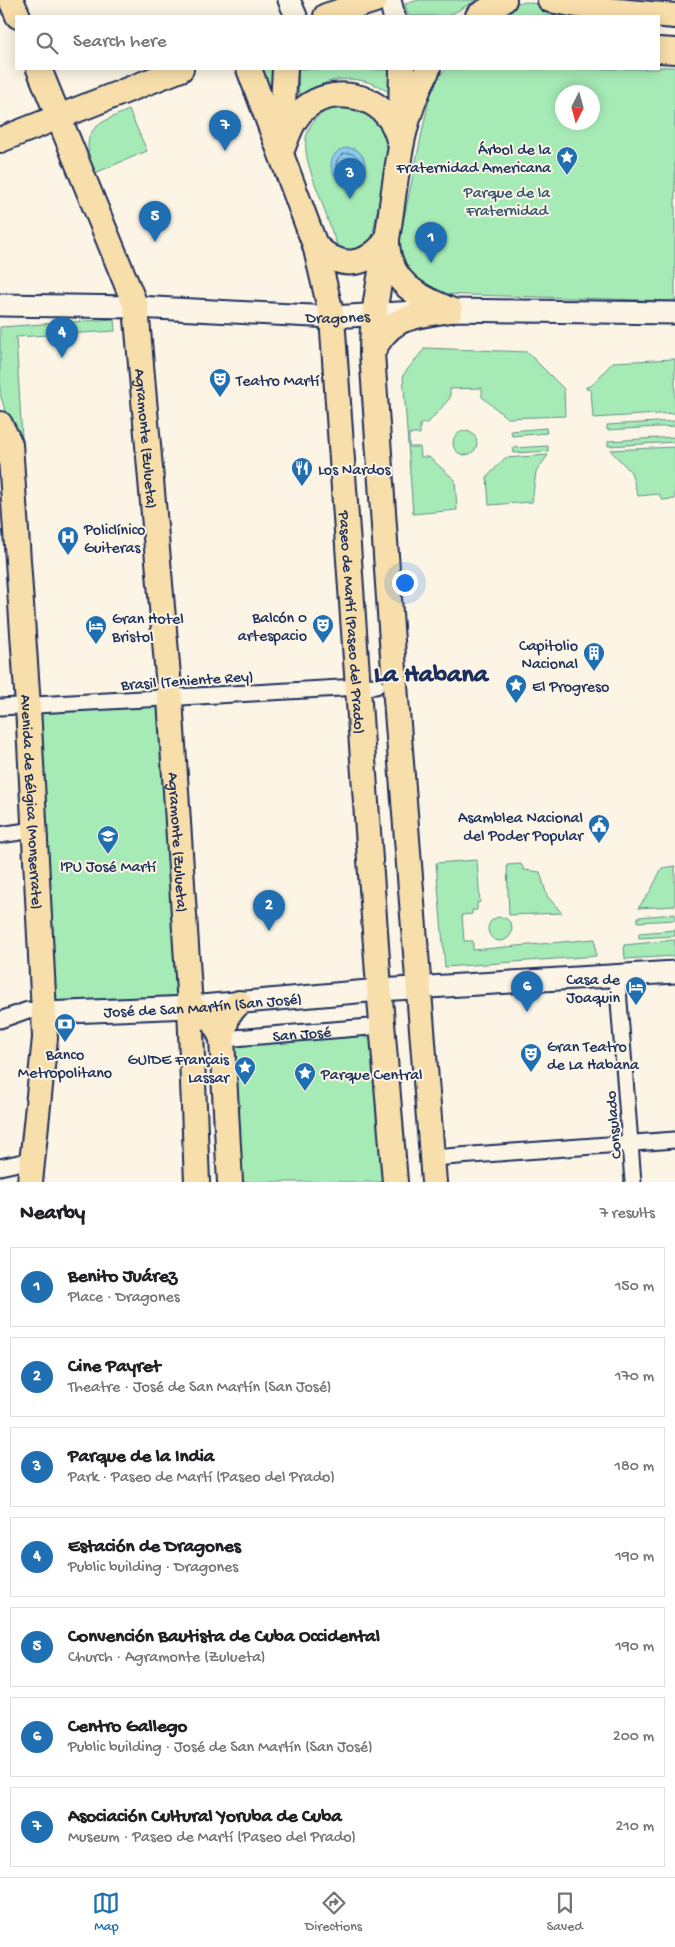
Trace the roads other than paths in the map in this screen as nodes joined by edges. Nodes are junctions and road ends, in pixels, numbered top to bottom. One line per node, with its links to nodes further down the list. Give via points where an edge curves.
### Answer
1 (11, 0): 8 (main road)
2 (289, 0): 9 (main road)
3 (375, 0): 10 (main road)
4 (390, 0): 11 (main road)
5 (504, 0): 12 (main road)
6 (550, 0): 7 (main road)
7 (595, 5): 13 (main road)
8 (18, 15)
9 (296, 15)
10 (329, 15)
11 (394, 15)
12 (480, 15)
13 (675, 16)
14 (660, 50): 15 (main road)
15 (675, 50)
16 (39, 70): 23 (main road, Agramonte (Zulueta))
17 (179, 70): 22 (main road)
18 (249, 70): 27 (main road)
19 (285, 70): 27 (main road, Paseo de Martí (Paseo del Prado))
20 (402, 70): 25 (main road)
21 (428, 70): 25 (main road, via 412,104)
22 (89, 106): 23 (main road); 26 (main road, via 78,122)
23 (59, 118): 24 (main road); 26 (main road, Agramonte (Zulueta))
24 (0, 140)
25 (400, 143): 27 (main road, via 394,126 381,109 362,99 331,96 304,109 296,118); 28 (main road)
26 (70, 146): 31 (main road, Agramonte (Zulueta))
27 (281, 152): 29 (main road, Paseo de Martí (Paseo del Prado))
28 (387, 240): 29 (main road, via 375,254 358,262 334,260); 32 (main road, via 388,256 404,284 418,297); 34 (main road)
29 (315, 245): 35 (main road, Paseo de Martí (Paseo del Prado))
30 (0, 305): 31 (main road, Dragones)
31 (136, 307): 35 (main road, Dragones); 41 (main road, Agramonte (Zulueta))
32 (450, 310): 33 (main road, Dragones); 34 (main road, Dragones); 36 (main road, via 391,325)
33 (675, 313)
34 (373, 314): 35 (main road, Dragones); 36 (main road)
35 (332, 316): 39 (main road, Paseo de Martí (Paseo del Prado))
36 (372, 353): 38 (main road)
37 (0, 424): 43 (main road, Avenida de Bélgica (Monserrate), via 10,444)
38 (392, 633): 39 (main road, via 387,644 372,650 361,646); 42 (main road)
39 (355, 636): 40 (main road, Paseo de Martí (Paseo del Prado))
40 (364, 691): 41 (street, Brasil (Teniente Rey)); 42 (main road, via 388,689); 50 (main road, Paseo de Martí (Paseo del Prado))
41 (170, 699): 43 (street, Brasil (Teniente Rey)); 52 (main road, Agramonte (Zulueta))
42 (396, 699): 49 (main road)
43 (28, 706): 44 (street, Brasil (Teniente Rey)); 45 (main road, Avenida de Bélgica (Monserrate))
44 (0, 707)
45 (34, 830): 46 (street); 53 (main road, Avenida de Bélgica (Monserrate))
46 (0, 835)
47 (675, 972): 48 (main road, José de San Martín (San José))
48 (617, 976): 49 (main road, José de San Martín (San José)); 58 (street, Consulado)
49 (419, 988): 50 (main road, José de San Martín (San José)); 60 (main road)
50 (370, 991): 51 (main road, José de San Martín (San José)); 55 (main road, Paseo de Martí (Paseo del Prado))
51 (239, 1003): 52 (main road, José de San Martín (San José)); 56 (main road, via 228,1014)
52 (190, 1007): 53 (main road, José de San Martín (San José)); 56 (main road, via 214,1021); 63 (main road, Agramonte (Zulueta))
53 (44, 1013): 54 (street, via 28,1010); 61 (main road, Avenida de Bélgica (Monserrate), via 45,1038)
54 (0, 1020)
55 (382, 1026): 56 (street, San José); 62 (main road, Paseo de Martí (Paseo del Prado))
56 (222, 1039): 64 (main road)
57 (675, 1140): 58 (street)
58 (631, 1145): 60 (street); 65 (street, Consulado)
59 (0, 1166): 61 (street)
60 (432, 1168): 62 (main road)
61 (31, 1171)
62 (394, 1174)
63 (197, 1182)
64 (230, 1182)
65 (633, 1182)

